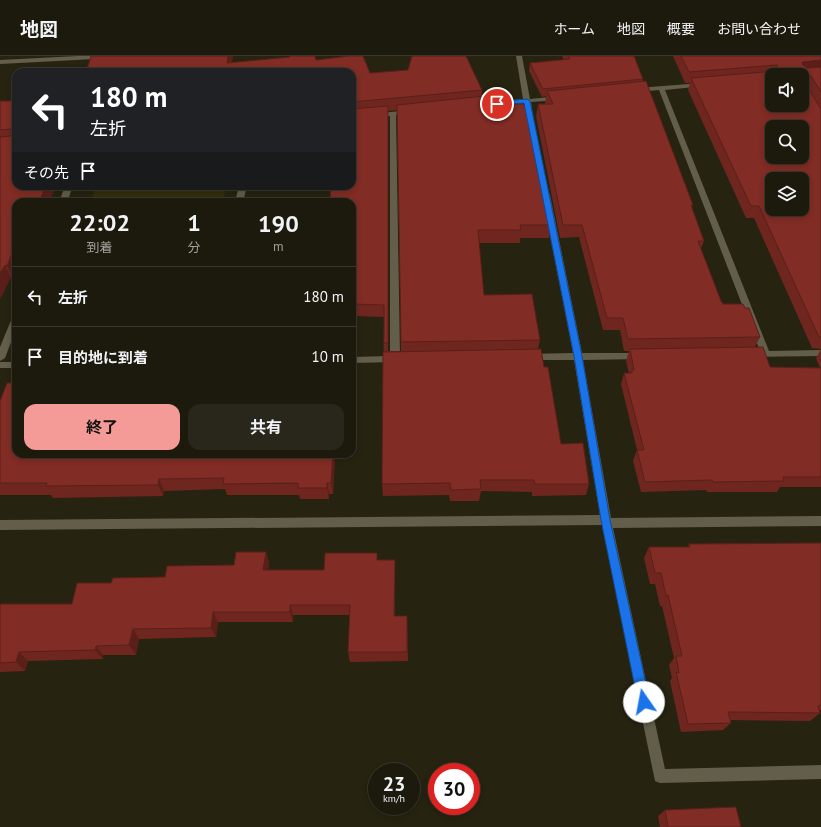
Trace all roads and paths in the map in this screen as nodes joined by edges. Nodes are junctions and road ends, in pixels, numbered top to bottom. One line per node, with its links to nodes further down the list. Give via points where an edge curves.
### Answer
1 (114, 56): 3 (street)
2 (519, 56): 8 (street)
3 (0, 62)
4 (709, 84): 5 (street)
5 (662, 88): 6 (street); 17 (street)
6 (630, 91)
7 (566, 97): 8 (street)
8 (527, 101): 9 (street); 13 (street)
9 (472, 106)
10 (417, 111): 11 (street)
11 (393, 114): 12 (street); 23 (street, via 399,359)
12 (356, 118)
13 (531, 124)
14 (544, 186): 19 (street)
15 (12, 328): 22 (street)
16 (821, 353): 17 (street)
17 (766, 354): 18 (street)
18 (742, 355)
19 (578, 356): 20 (street); 21 (street); 26 (street)
20 (648, 356)
21 (522, 357)
22 (0, 358)
23 (356, 360)
24 (0, 365): 25 (street)
25 (12, 365)
26 (606, 522): 27 (street); 28 (street); 29 (street, via 660,776)
27 (821, 522)
28 (0, 525)
29 (821, 772)

